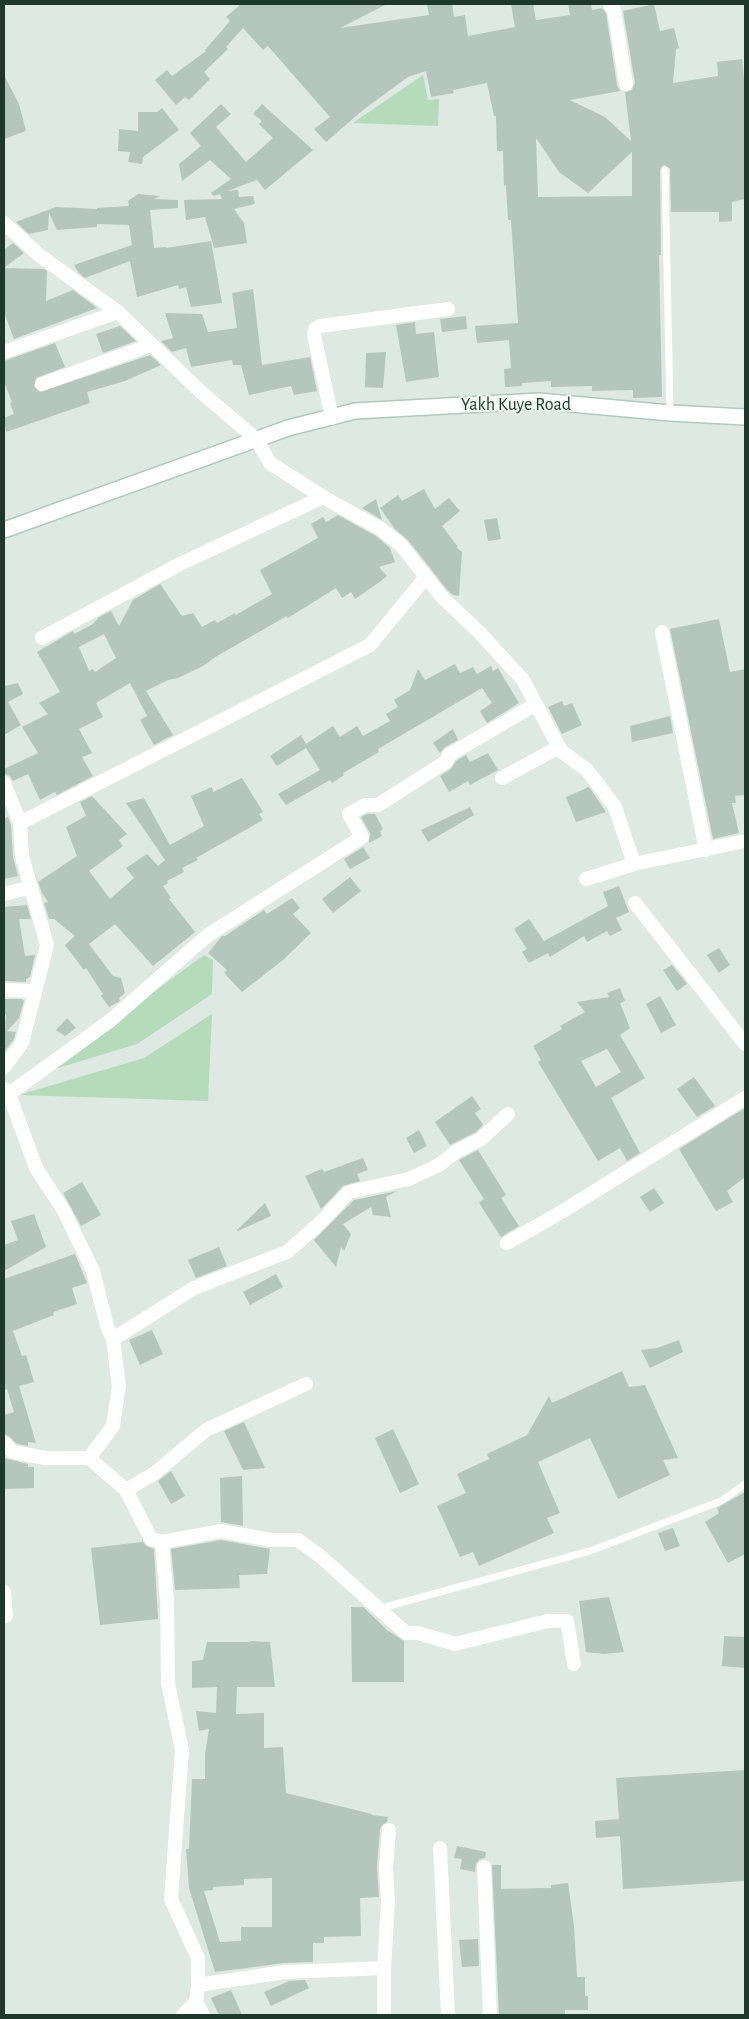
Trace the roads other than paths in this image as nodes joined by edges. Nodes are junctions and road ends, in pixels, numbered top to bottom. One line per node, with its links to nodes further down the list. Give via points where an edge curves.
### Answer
1 (610, 4): 2 (street, via 614,10)
2 (626, 84)
3 (665, 170): 10 (lane)
4 (4, 223): 6 (street, via 39,255)
5 (448, 309): 12 (street, via 315,329)
6 (118, 312): 7 (street); 8 (street)
7 (151, 345): 9 (street); 13 (street)
8 (4, 352)
9 (42, 384)
10 (670, 413): 11 (main road, Yakh Kuye Road); 12 (main road, Yakh Kuye Road, via 540,401 355,411)
11 (745, 417)
12 (332, 418): 13 (main road, Yakh Kuye Road)
13 (256, 439): 14 (street, via 270,463); 15 (main road, Yakh Kuye Road)
14 (323, 497): 16 (street, via 401,545); 18 (street, via 180,564)
15 (4, 530)
16 (426, 577): 19 (street, via 442,598 480,633 522,680); 23 (street, via 370,645)
17 (662, 632): 25 (street)
18 (42, 638)
19 (536, 704): 20 (street); 35 (street, via 449,755 447,761 378,805 365,805 349,814 362,837 208,935 111,1020)
20 (559, 747): 21 (street); 26 (street, via 586,770 615,807)
21 (502, 778)
22 (4, 783): 23 (street)
23 (20, 823): 28 (street, via 22,856)
24 (745, 841): 25 (street)
25 (706, 850): 26 (street)
26 (634, 864): 27 (street)
27 (586, 880)
28 (31, 887): 29 (street); 32 (street, via 47,945)
29 (4, 894)
30 (635, 903): 33 (street)
31 (4, 990): 32 (street)
32 (35, 991): 34 (street, via 22,1043)
33 (745, 1044)
34 (4, 1067)
35 (7, 1091): 39 (street, via 36,1168 67,1218 93,1271)
36 (745, 1098): 38 (street, via 563,1212)
37 (508, 1114): 39 (street, via 481,1139 439,1165 409,1179 349,1192 287,1252 194,1288)
38 (507, 1243)
39 (113, 1339): 42 (street, via 119,1386 113,1426)
40 (306, 1384): 44 (street, via 206,1430 155,1473)
41 (4, 1443): 42 (street, via 13,1452 45,1458)
42 (89, 1458): 44 (street)
43 (745, 1484): 47 (lane, via 721,1501 590,1551)
44 (126, 1490): 45 (street, via 151,1539)
45 (162, 1542): 47 (street, via 221,1530 271,1540 298,1540); 54 (street, via 167,1600 168,1683 182,1750 171,1899 198,1958)
46 (4, 1592): 48 (street)
47 (378, 1609): 49 (street, via 406,1633 418,1633 455,1644 548,1621 567,1621)
48 (6, 1616)
49 (574, 1664)
50 (388, 1830): 53 (street)
51 (440, 1848): 59 (street)
52 (484, 1867): 60 (street)
53 (384, 1968): 54 (street, via 285,1972); 58 (street)
54 (198, 1985): 55 (street)
55 (196, 2002): 56 (street); 57 (street)
56 (183, 2015)
57 (203, 2015)
58 (384, 2015)
59 (448, 2015)
60 (490, 2015)

